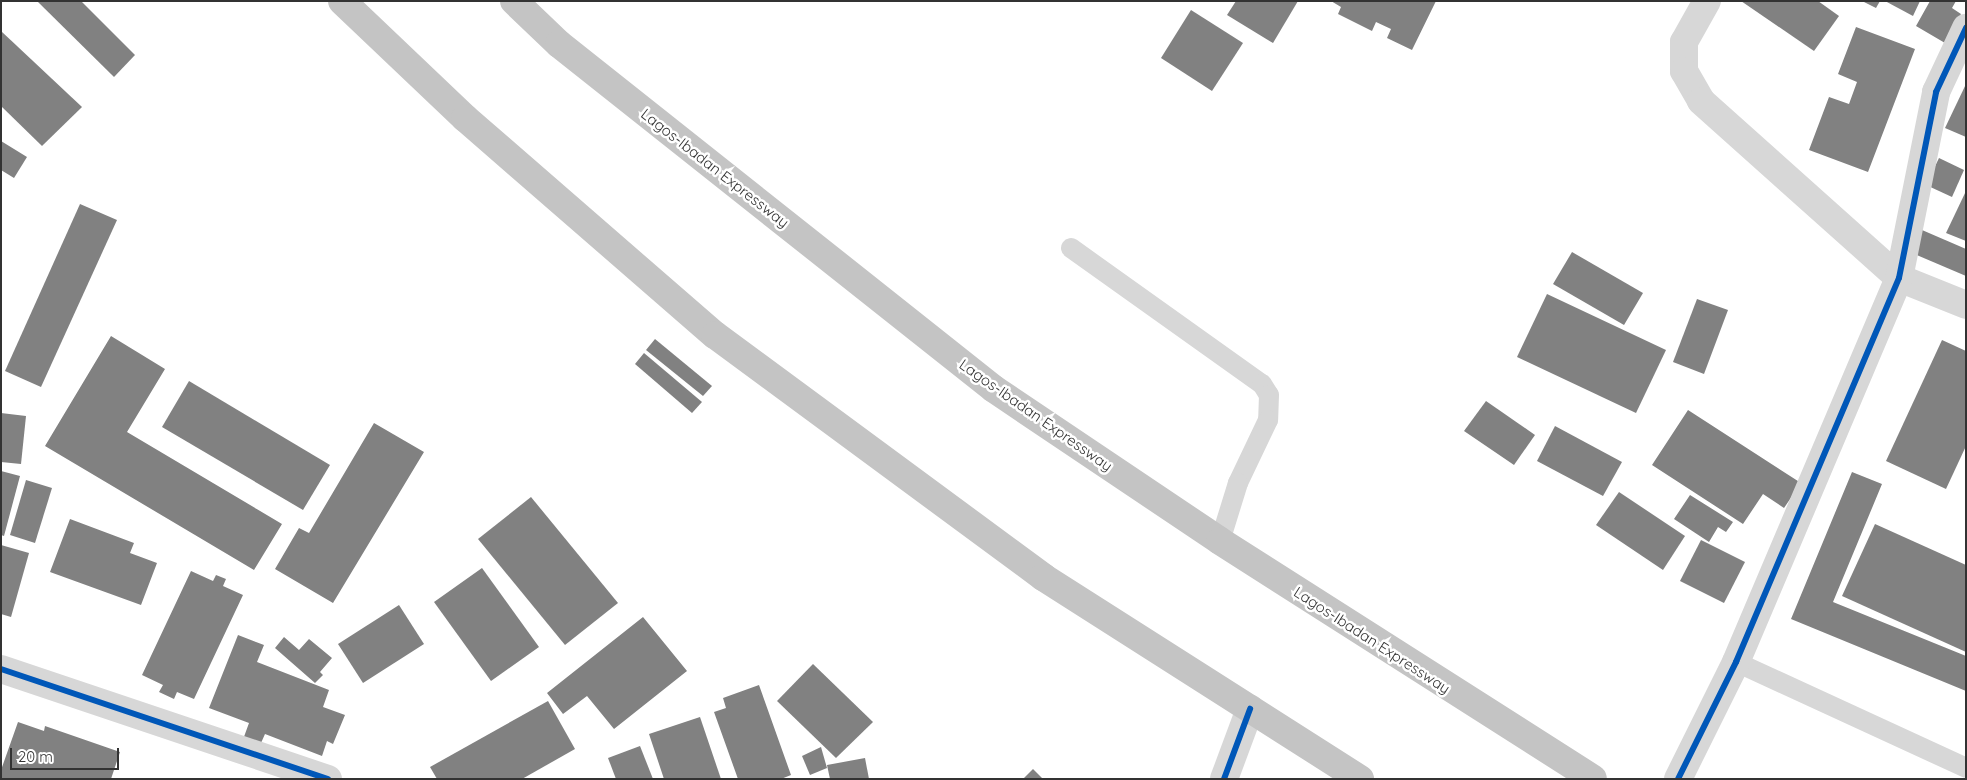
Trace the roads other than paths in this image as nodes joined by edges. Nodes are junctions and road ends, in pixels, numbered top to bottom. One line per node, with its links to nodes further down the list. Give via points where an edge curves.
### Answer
1 (342, 1): 11 (highway, via 464,118 715,335 1043,577)
2 (514, 1): 8 (highway, Lagos-Ibadan Expressway, via 558,44 994,389)
3 (1707, 1): 6 (street, via 1684,42 1684,71 1701,101)
4 (1966, 28): 6 (street, via 1936,92)
5 (1071, 248): 8 (lane, via 1262,384 1269,395 1268,420 1238,483)
6 (1898, 278): 7 (street); 9 (street)
7 (1966, 305)
8 (1220, 541): 16 (highway, Lagos-Ibadan Expressway)
9 (1736, 662): 12 (lane); 17 (street)
10 (1, 669): 13 (street)
11 (1250, 709): 14 (street); 15 (highway)
12 (1966, 768)
13 (328, 779)
14 (1224, 779)
15 (1360, 779)
16 (1593, 779)
17 (1678, 779)

